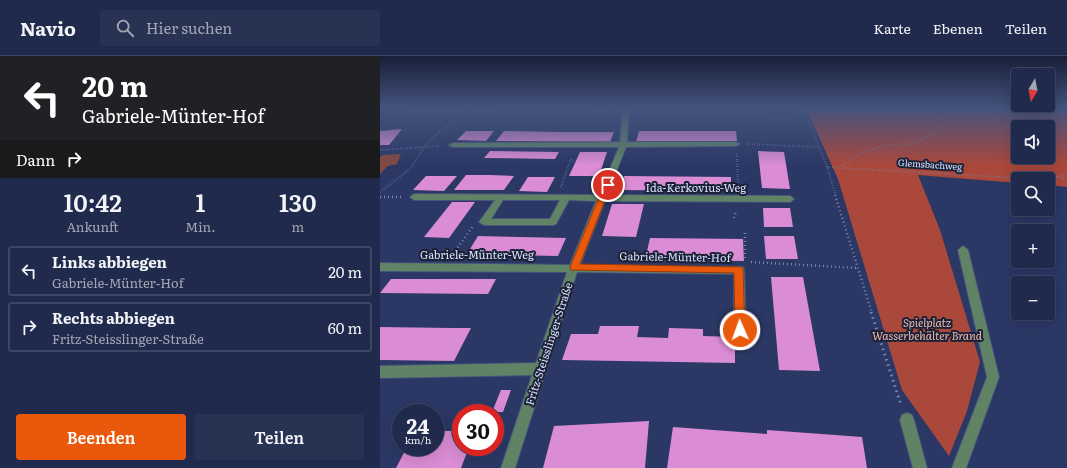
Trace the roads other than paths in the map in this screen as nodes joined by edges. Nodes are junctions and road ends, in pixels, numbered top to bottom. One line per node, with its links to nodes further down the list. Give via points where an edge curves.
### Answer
1 (625, 127): 4 (street, Fritz-Steisslinger-Straße)
2 (736, 144): 4 (street)
3 (453, 145): 4 (street)
4 (623, 145): 8 (street, Fritz-Steisslinger-Straße)
5 (414, 197): 6 (street, Ida-Kerkovius-Weg)
6 (501, 197): 7 (street, Ida-Kerkovius-Weg); 7 (street, via 484,222 554,222)
7 (561, 198): 8 (street, Ida-Kerkovius-Weg)
8 (602, 198): 9 (street, Ida-Kerkovius-Weg); 12 (street, Fritz-Steisslinger-Straße)
9 (790, 199)
10 (963, 250): 19 (street, via 993,377)
11 (380, 267): 12 (street, Gabriele-Münter-Weg)
12 (574, 267): 13 (street, Gabriele-Münter-Hof, via 738,270); 14 (street, Fritz-Steisslinger-Straße)
13 (740, 330)
14 (540, 369): 15 (street); 17 (street, Fritz-Steisslinger-Straße)
15 (380, 372)
16 (907, 420): 18 (street)
17 (508, 468)
18 (920, 468)
19 (959, 468)

